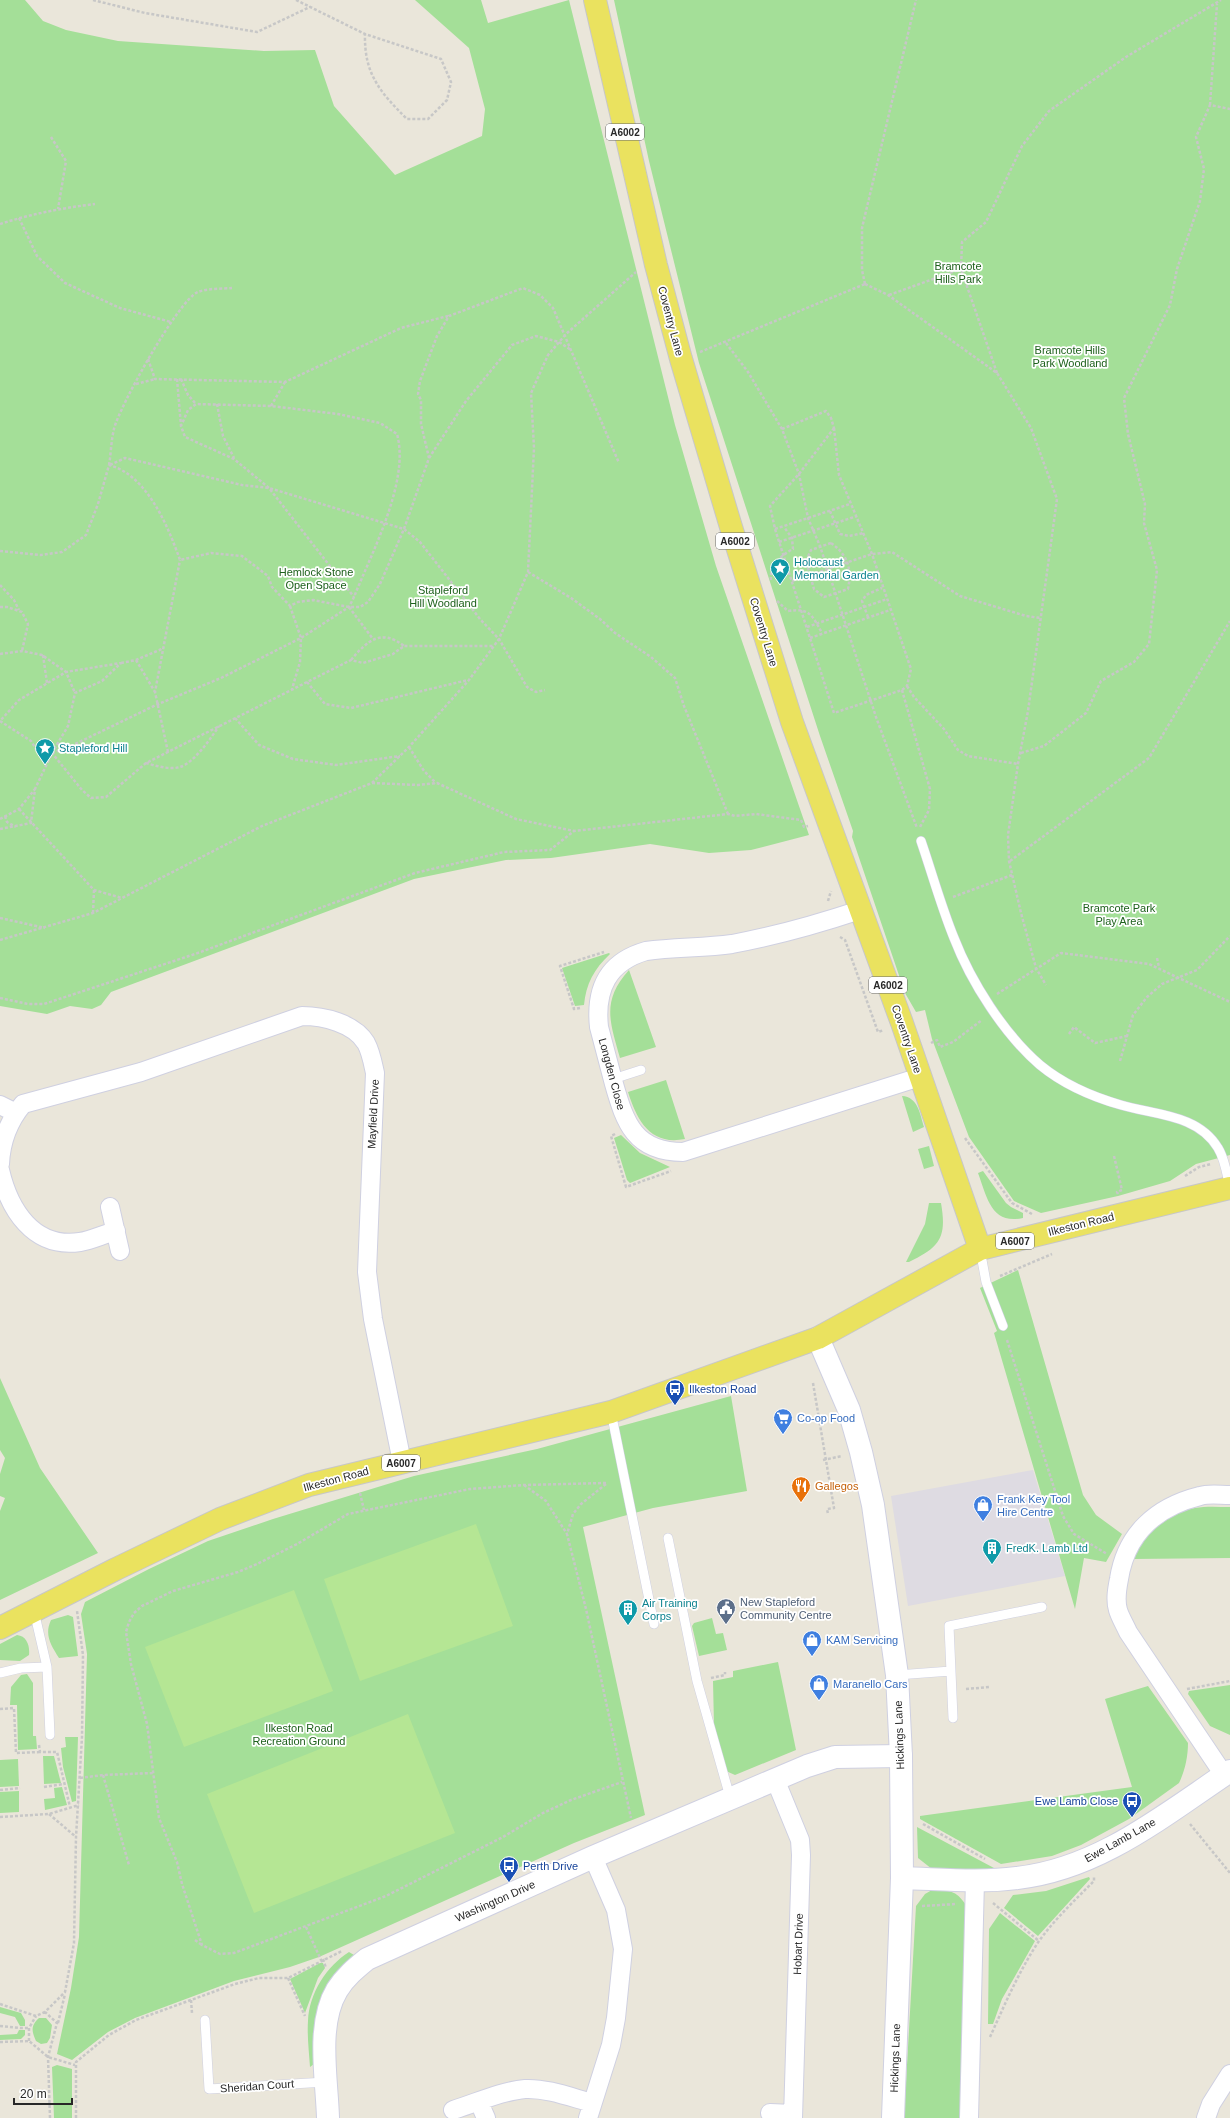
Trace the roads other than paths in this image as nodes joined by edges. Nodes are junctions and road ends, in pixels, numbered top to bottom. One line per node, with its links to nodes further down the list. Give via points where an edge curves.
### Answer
1 (595, 0): 3 (main road, Coventry Lane / A6002, via 680,359 788,707)
2 (921, 840): 11 (lane, via 962,956 991,1006 1021,1046 1051,1074 1069,1084 1121,1105 1193,1124 1218,1148)
3 (860, 910): 5 (main road, Coventry Lane / A6002); 6 (street, Longden Close, via 762,938 731,944 646,951 620,962 603,985 598,1008 599,1027)
4 (640, 1070): 6 (lane)
5 (920, 1077): 6 (street, Longden Close, via 689,1151 674,1152 646,1143 630,1128 621,1112); 14 (main road, Coventry Lane / A6002)
6 (613, 1079)
7 (0, 1105): 8 (street)
8 (16, 1113): 9 (street, Mayfield Drive, via 2,1143); 19 (street, Mayfield Drive, via 23,1104 37,1099 141,1072 302,1016 334,1020 366,1042 375,1073 367,1272 373,1319)
9 (0, 1164)
10 (0, 1170): 13 (street, via 19,1218 44,1236 61,1242 80,1242)
11 (1230, 1188): 14 (main road, Ilkeston Road / A6007)
12 (110, 1207): 13 (street)
13 (116, 1231): 15 (street)
14 (980, 1249): 16 (lane, via 986,1282); 17 (main road, Ilkeston Road / A6007)
15 (120, 1251)
16 (1003, 1326)
17 (818, 1338): 18 (main road, Ilkeston Road / A6007); 29 (street, Hickings Lane, via 850,1410 873,1505)
18 (611, 1412): 19 (main road, Ilkeston Road / A6007); 24 (lane)
19 (402, 1462): 23 (main road, Ilkeston Road / A6007, via 309,1485 220,1519)
20 (1230, 1495): 33 (street, via 1201,1495 1179,1502 1156,1516 1136,1535 1121,1562 1117,1591 1118,1610 1128,1632)
21 (668, 1538): 35 (lane, via 697,1681)
22 (1042, 1607): 27 (lane, via 949,1626)
23 (34, 1610): 25 (main road, Ilkeston Road / A6007); 26 (lane)
24 (654, 1624)
25 (0, 1628)
26 (47, 1667): 28 (lane, via 21,1668); 31 (lane)
27 (951, 1670): 29 (lane); 30 (lane)
28 (0, 1673)
29 (897, 1675): 32 (street, Hickings Lane)
30 (953, 1718)
31 (50, 1735)
32 (901, 1756): 34 (street, Washington Drive, via 835,1757); 37 (street, Hickings Lane)
33 (1227, 1773): 38 (street, Ewe Lamb Lane, via 1134,1835 1089,1859 1056,1871 1018,1878)
34 (776, 1779): 35 (street, Washington Drive); 46 (street, Hobart Drive, via 800,1840 801,1855)
35 (730, 1797): 36 (street, Washington Drive)
36 (593, 1857): 41 (street, Washington Drive, via 382,1951 350,1973 337,1990 327,2018 324,2035); 44 (street, via 616,1910 623,1949 614,2032)
37 (902, 1878): 38 (street, Ewe Lamb Lane); 48 (street, Hickings Lane)
38 (975, 1880): 49 (street)
39 (205, 2020): 41 (lane, Sheridan Court, via 209,2089)
40 (1230, 2074): 50 (street, via 1211,2104)
41 (327, 2082): 47 (street, Washington Drive)
42 (453, 2110): 43 (street)
43 (483, 2110): 44 (street, via 512,2091 526,2089 544,2090)
44 (590, 2110)
45 (770, 2113): 46 (street, Hobart Drive)
46 (793, 2116)
47 (328, 2118)
48 (893, 2118)
49 (969, 2118)
50 (1206, 2118)

